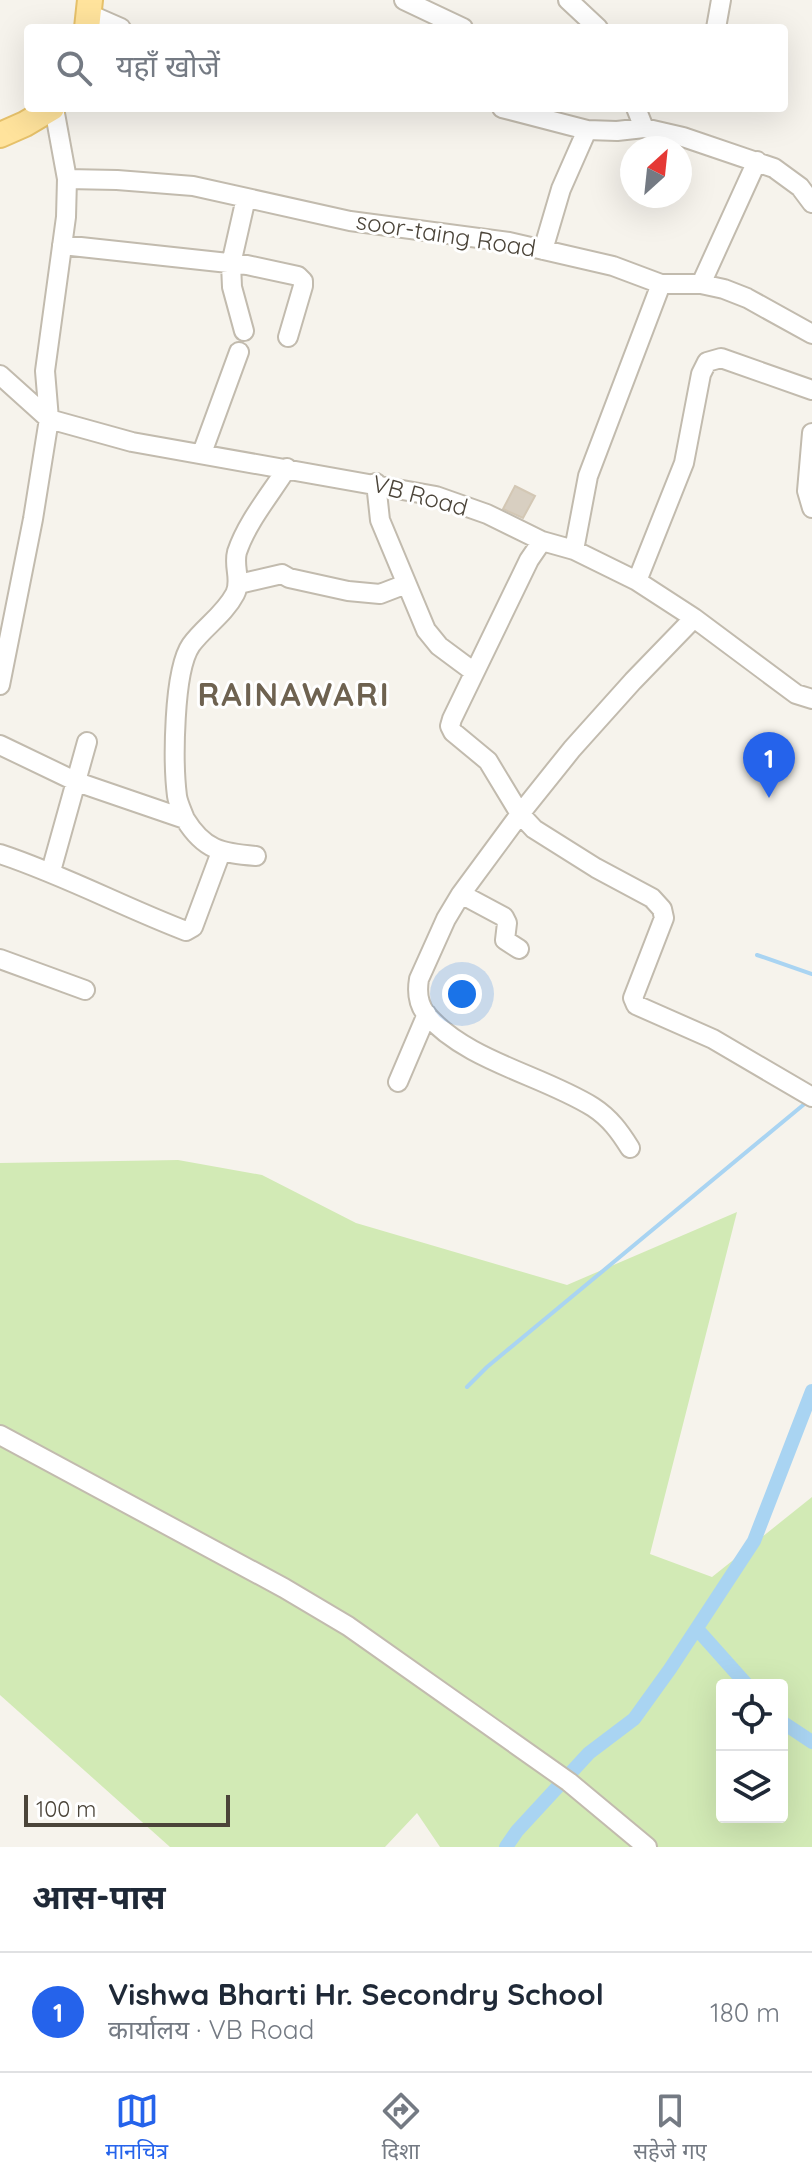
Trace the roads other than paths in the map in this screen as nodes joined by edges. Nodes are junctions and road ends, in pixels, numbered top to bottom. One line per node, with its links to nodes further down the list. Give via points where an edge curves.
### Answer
1 (404, 0): 6 (street)
2 (568, 0): 7 (street)
3 (721, 0): 8 (street)
4 (89, 14): 5 (street)
5 (112, 24)
6 (455, 24)
7 (594, 24)
8 (717, 24)
9 (46, 112): 15 (main road)
10 (54, 112): 17 (street)
11 (517, 112): 14 (street)
12 (638, 112): 13 (street)
13 (644, 128): 14 (street); 16 (street)
14 (587, 130): 21 (street, via 561,189)
15 (0, 135)
16 (757, 161): 19 (street, via 787,176); 24 (street)
17 (67, 179): 18 (street, soor-taing Road, via 193,186); 20 (street)
18 (246, 198): 21 (street, soor-taing Road, via 350,221); 22 (street)
19 (812, 203)
20 (62, 245): 22 (street); 31 (street, via 45,371)
21 (543, 250): 23 (street, soor-taing Road, via 613,266)
22 (231, 264): 25 (street); 27 (street, via 292,273 303,281)
23 (661, 284): 24 (street, soor-taing Road); 38 (street, via 588,476)
24 (701, 284): 26 (street, soor-taing Road, via 747,298)
25 (244, 331)
26 (812, 334)
27 (288, 337)
28 (239, 352): 33 (street)
29 (0, 375): 31 (street, VB Road)
30 (812, 390): 39 (street, via 721,358 707,362 684,463)
31 (49, 419): 33 (street, VB Road, via 132,442); 44 (street)
32 (812, 433): 36 (street, via 807,491)
33 (202, 453): 34 (street, VB Road)
34 (287, 468): 35 (street, VB Road); 40 (street, via 238,550)
35 (376, 483): 37 (street, VB Road, via 436,496); 41 (street, via 380,520)
36 (812, 508)
37 (542, 541): 38 (street, VB Road); 43 (street)
38 (574, 550): 39 (street, VB Road)
39 (637, 581): 42 (street, VB Road)
40 (239, 584): 41 (street, via 282,574 380,594); 51 (street, via 217,619 191,645 183,667 176,763 177,798)
41 (406, 584): 43 (street, via 426,630)
42 (694, 618): 45 (street, VB Road); 50 (street, via 622,692)
43 (474, 672): 50 (street, via 450,726 488,761)
44 (0, 685)
45 (804, 696): 46 (street, VB Road)
46 (812, 711)
47 (87, 742): 49 (street)
48 (0, 745): 49 (street)
49 (77, 782): 51 (street); 55 (street)
50 (520, 814): 56 (street); 62 (street, via 534,829 652,898 662,909 664,918 633,998 636,1005 713,1039)
51 (185, 819): 52 (street, via 193,833)
52 (221, 852): 54 (street); 55 (street, via 193,927 186,931)
53 (0, 854): 55 (street)
54 (256, 856)
55 (51, 871)
56 (461, 894): 57 (street, via 504,917 505,940); 60 (street, via 419,979 418,994)
57 (519, 949)
58 (0, 959): 59 (street)
59 (85, 990)
60 (427, 1014): 61 (street); 63 (street, via 466,1045 594,1108 612,1122)
61 (398, 1082)
62 (809, 1095)
63 (630, 1148)
64 (0, 1435): 65 (street, via 320,1608 546,1765)
65 (647, 1847)

